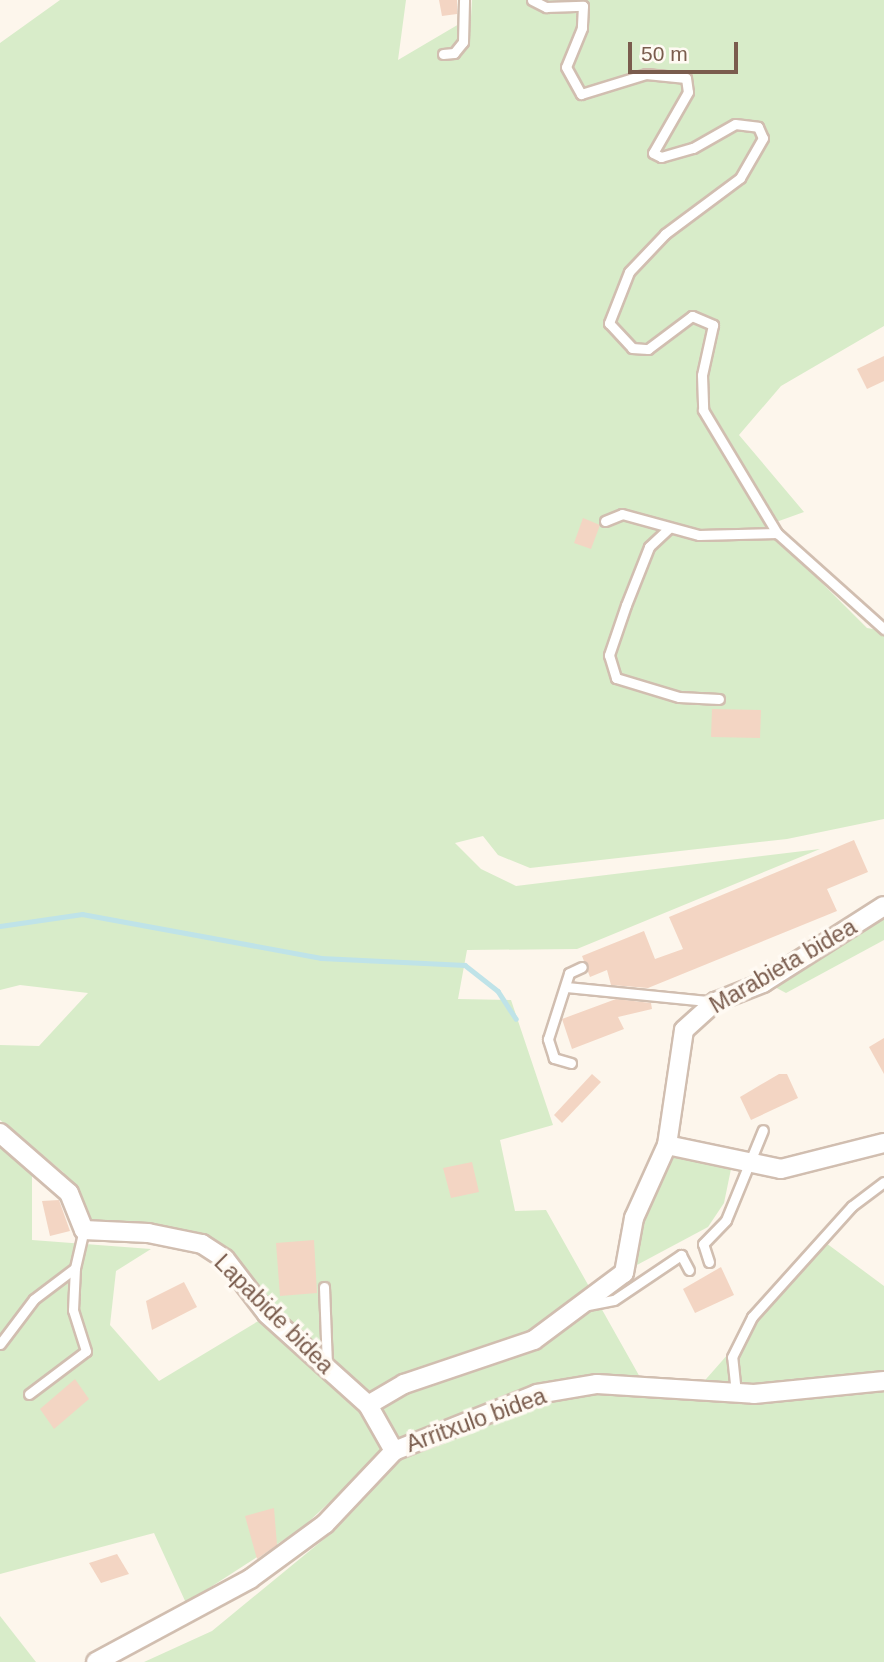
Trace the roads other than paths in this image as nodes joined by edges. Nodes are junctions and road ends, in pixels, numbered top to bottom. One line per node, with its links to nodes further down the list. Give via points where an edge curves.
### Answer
1 (464, 0): 3 (lane, via 463,42 454,53)
2 (532, 0): 6 (lane, via 546,7 583,6 582,28 566,67 581,94 646,74 686,78 688,92 653,153 661,157 693,148 735,124 758,127 763,138 740,178 665,234 629,272 609,323 632,348 648,349 692,316 713,325 702,375 703,410)
3 (443, 54)
4 (605, 521): 5 (lane, via 634,515)
5 (668, 529): 6 (lane, via 699,535); 8 (lane, via 649,547 609,655 616,678 679,697)
6 (777, 533): 7 (lane)
7 (884, 629)
8 (719, 699)
9 (884, 906): 12 (street, Marabieta bidea, via 763,983)
10 (582, 967): 11 (lane, via 569,973)
11 (566, 987): 12 (lane); 13 (lane, via 548,1050)
12 (715, 1002): 17 (street, Marabieta bidea, via 684,1030)
13 (570, 1063)
14 (763, 1130): 18 (lane)
15 (0, 1133): 20 (street, via 69,1193)
16 (884, 1143): 18 (street, via 781,1169)
17 (667, 1145): 18 (street); 25 (street, Marabieta bidea, via 634,1218 631,1262)
18 (748, 1166): 21 (lane, via 726,1220 703,1244)
19 (884, 1182): 29 (lane, via 852,1206 752,1317 732,1357)
20 (84, 1230): 22 (lane); 27 (street, Lapabide bidea, via 148,1233 202,1244 225,1259 267,1314)
21 (709, 1262)
22 (75, 1268): 26 (lane, via 34,1299); 30 (lane, via 72,1310 86,1351)
23 (689, 1270): 25 (lane, via 681,1255 614,1300)
24 (324, 1287): 27 (lane)
25 (586, 1305): 31 (street, Marabieta bidea, via 534,1340 404,1384)
26 (0, 1344)
27 (327, 1367): 31 (street, Lapabide bidea)
28 (884, 1381): 29 (street, Arritxulo bidea)
29 (736, 1393): 32 (street, Arritxulo bidea, via 597,1384 537,1394)
30 (29, 1394)
31 (368, 1405): 32 (street, Lapabide bidea)
32 (394, 1451): 33 (street, Arritxulo bidea, via 326,1524 250,1579)
33 (96, 1662)

